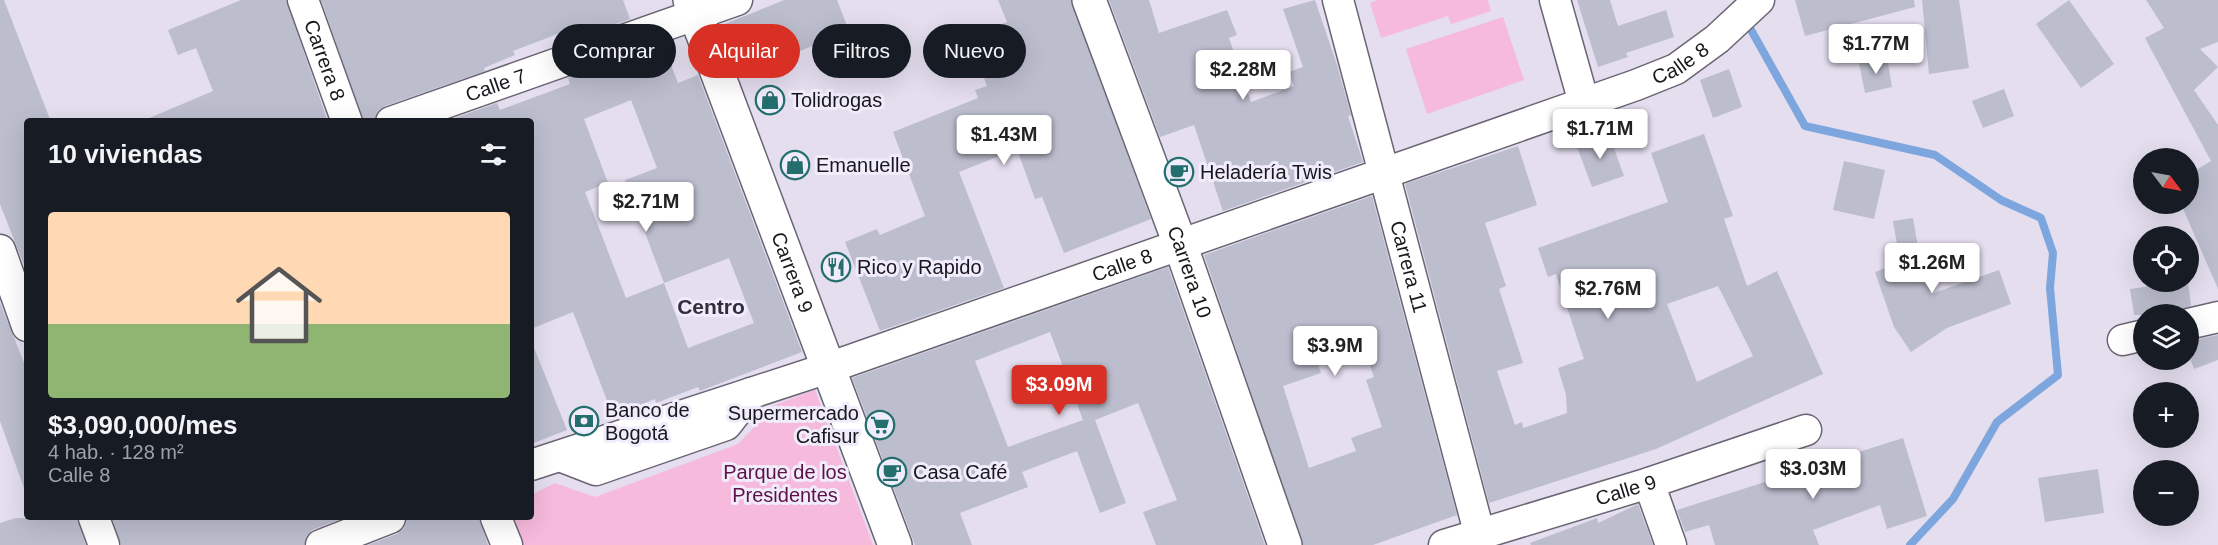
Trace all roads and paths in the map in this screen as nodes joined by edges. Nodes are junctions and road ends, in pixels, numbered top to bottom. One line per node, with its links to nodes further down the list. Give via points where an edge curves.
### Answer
1 (303, 0): 9 (street, Carrera 8)
2 (737, 0): 7 (street, Calle 7)
3 (1089, 0): 12 (main road, Carrera 10)
4 (1338, 0): 11 (street, Carrera 11)
5 (1555, 0): 8 (street)
6 (1759, 0): 8 (street, Calle 8, via 1717,39 1676,69)
7 (693, 8): 10 (street, Calle 7); 17 (main road, Carrera 9)
8 (1584, 103): 11 (street, Calle 8)
9 (346, 118)
10 (402, 118)
11 (1383, 173): 12 (street, Calle 8); 24 (street, Carrera 11)
12 (1180, 244): 17 (street, Calle 8); 29 (main road, Carrera 10)
13 (8, 260): 14 (street)
14 (24, 316)
15 (2218, 317): 16 (street)
16 (2199, 321)
17 (828, 368): 19 (street, Calle 8); 28 (main road, Carrera 9)
18 (1806, 430): 20 (street, Calle 9)
19 (534, 464)
20 (1649, 483): 24 (street, Calle 9); 31 (street)
21 (95, 520): 25 (street)
22 (385, 520): 26 (street)
23 (497, 520): 27 (street)
24 (1479, 532): 30 (street, Calle 9)
25 (104, 545)
26 (321, 545)
27 (507, 545)
28 (895, 545)
29 (1284, 545)
30 (1443, 545)
31 (1671, 545)

